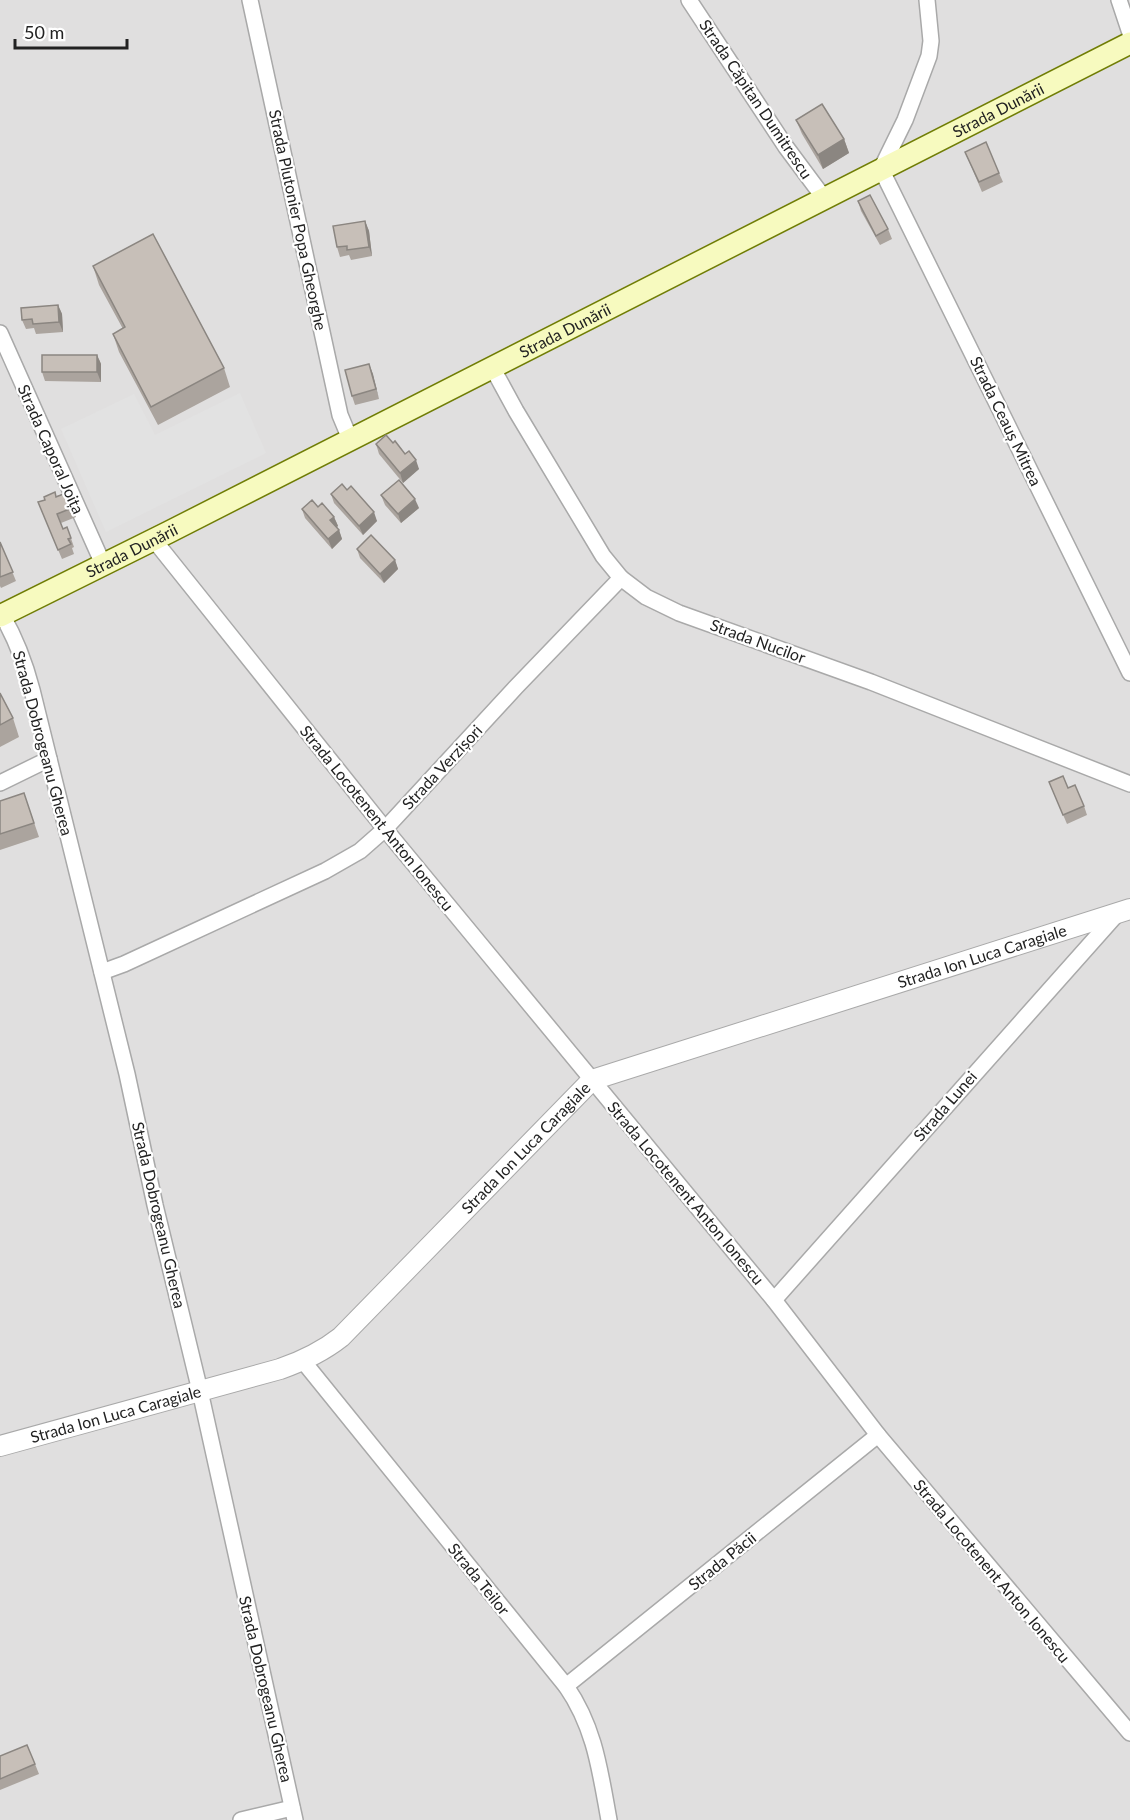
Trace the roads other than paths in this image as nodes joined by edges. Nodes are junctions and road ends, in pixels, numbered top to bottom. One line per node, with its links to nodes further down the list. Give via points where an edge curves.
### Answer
1 (250, 0): 11 (street, Strada Plutonier Popa Gheorghe, via 340,415)
2 (689, 0): 8 (street, Strada Căpitan Dumitrescu)
3 (927, 0): 7 (street, via 929,56)
4 (1119, 0): 5 (street)
5 (1130, 33)
6 (1130, 43): 7 (main road, Strada Dunării)
7 (881, 169): 8 (main road, Strada Dunării); 16 (street, Strada Ceauș Mitrea)
8 (824, 198): 10 (main road, Strada Dunării)
9 (0, 333): 13 (street, Strada Caporal Joița)
10 (492, 367): 11 (main road, Strada Dunării); 14 (street, Strada Nucilor, via 603,556)
11 (350, 439): 12 (main road, Strada Dunării)
12 (154, 540): 13 (main road, Strada Dunării); 20 (street, Strada Locotenent Anton Ionescu)
13 (103, 564): 15 (main road, Strada Dunării)
14 (621, 578): 19 (street, Strada Nucilor, via 646,597 680,613 871,682); 20 (street, Strada Verzișori)
15 (1, 616): 17 (street, Strada Dobrogeanu Gherea, via 23,658)
16 (1130, 673)
17 (49, 759): 18 (street); 22 (street, Strada Dobrogeanu Gherea)
18 (0, 783)
19 (1130, 784)
20 (385, 829): 22 (street, Strada Verzișori, via 360,851 325,871); 23 (street, Strada Locotenent Anton Ionescu)
21 (1123, 911): 23 (street, Strada Ion Luca Caragiale); 24 (street, Strada Lunei)
22 (102, 972): 26 (street, Strada Dobrogeanu Gherea)
23 (592, 1080): 24 (street, Strada Locotenent Anton Ionescu); 25 (street, Strada Ion Luca Caragiale, via 341,1337)
24 (774, 1300): 27 (street, Strada Locotenent Anton Ionescu)
25 (303, 1361): 26 (street, Strada Ion Luca Caragiale); 29 (street, Strada Teilor)
26 (200, 1391): 28 (street, Strada Ion Luca Caragiale); 31 (street, Strada Dobrogeanu Gherea)
27 (878, 1435): 29 (street, Strada Păcii); 30 (street, Strada Locotenent Anton Ionescu)
28 (0, 1446)
29 (566, 1686): 33 (street, Strada Teilor, via 578,1704 598,1755)
30 (1130, 1733)
31 (294, 1814): 32 (street)
32 (241, 1820)
33 (609, 1820)

